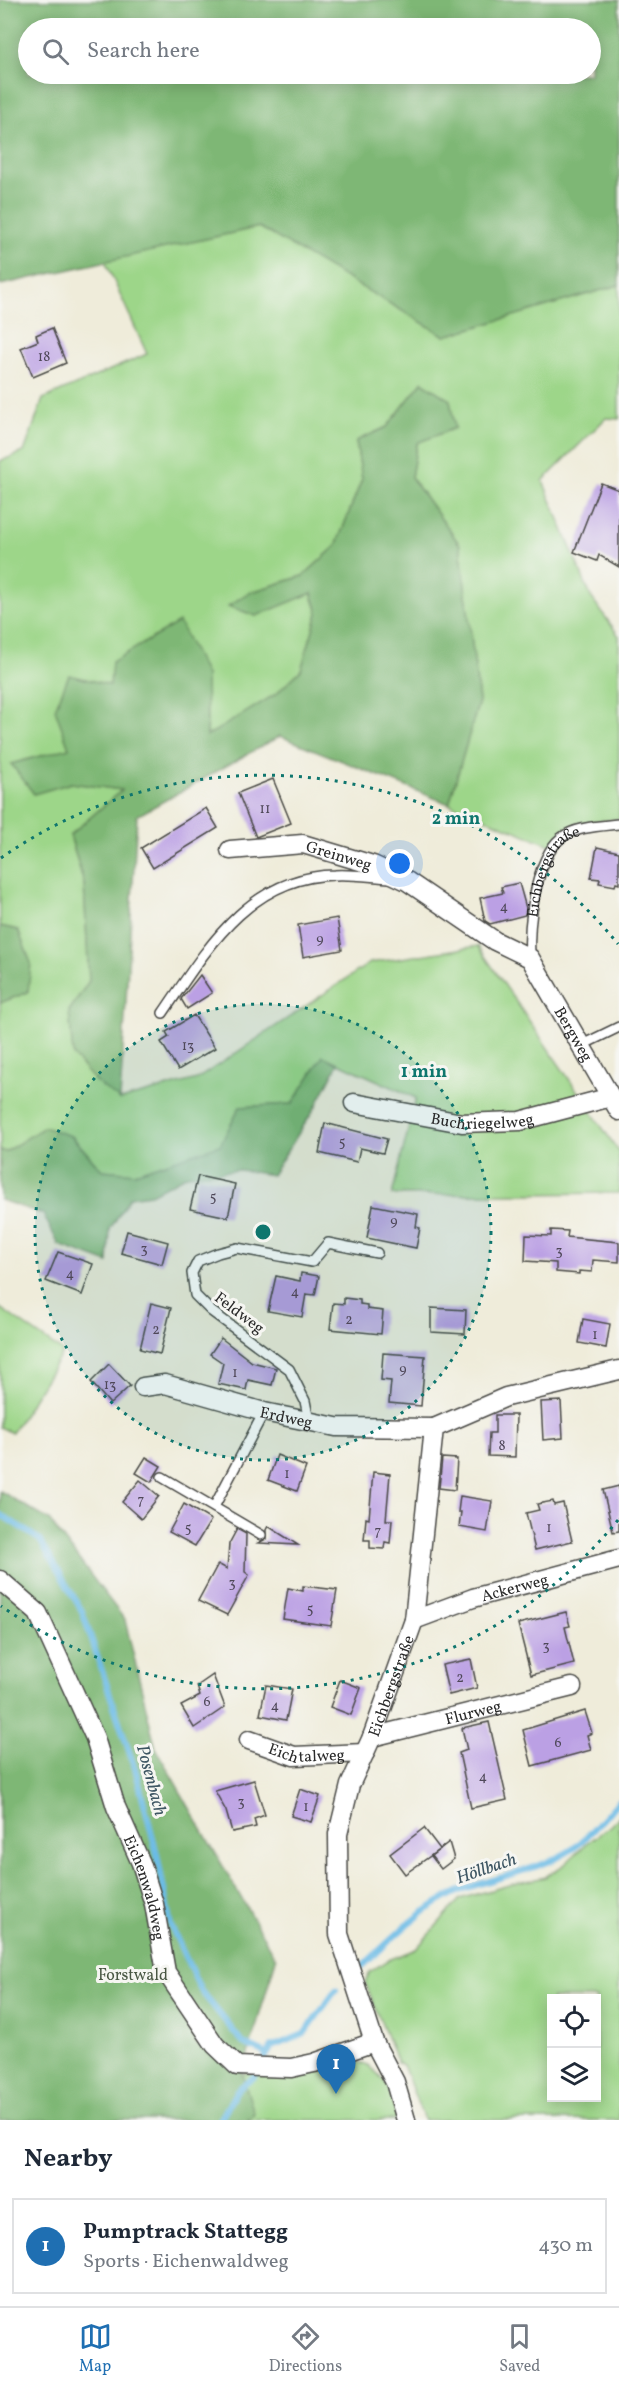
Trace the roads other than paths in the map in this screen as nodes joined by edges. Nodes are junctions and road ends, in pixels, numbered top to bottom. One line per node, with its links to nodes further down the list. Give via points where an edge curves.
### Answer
1 (619, 824): 4 (lane, Eichbergstraße, via 572,832 560,839 548,855 533,904 528,938)
2 (230, 850): 3 (street, Greinweg, via 303,844 373,865)
3 (402, 879): 4 (street, Greinweg, via 495,941); 5 (lane, via 334,874 285,885 223,928)
4 (530, 958): 7 (street, Bergweg)
5 (163, 1012)
6 (619, 1028): 7 (lane)
7 (580, 1047): 9 (street, Bergweg)
8 (354, 1103): 9 (street, Buchriegelweg, via 462,1123 520,1121)
9 (615, 1104)
10 (377, 1253): 15 (lane, Feldweg, via 328,1243 312,1262 237,1248 198,1261 192,1274 195,1295 211,1311 289,1369 305,1401)
11 (619, 1354): 12 (street)
12 (612, 1372): 16 (street, via 506,1397)
13 (143, 1387): 14 (street, Erdweg, via 165,1384)
14 (264, 1412): 15 (street, Erdweg); 18 (lane)
15 (309, 1421): 16 (street, Erdweg, via 336,1427)
16 (434, 1428): 22 (street, Eichbergstraße)
17 (162, 1477): 18 (lane)
18 (214, 1507): 19 (lane)
19 (261, 1535)
20 (619, 1559): 22 (street, Ackerweg, via 473,1598)
21 (0, 1580): 26 (street, Eichenwaldweg, via 38,1613 95,1738 116,1807 141,1863 154,1904 166,1972 215,2045 237,2066 285,2068 314,2063)
22 (414, 1620): 25 (street, Eichbergstraße)
23 (572, 1687): 25 (street, Flurweg)
24 (249, 1740): 25 (street, Eichtalweg, via 294,1756)
25 (368, 1745): 26 (street, Eichbergstraße, via 350,1785 338,1834 339,1934)
26 (374, 2042): 27 (street, Eichbergstraße, via 395,2082)
27 (406, 2120)

